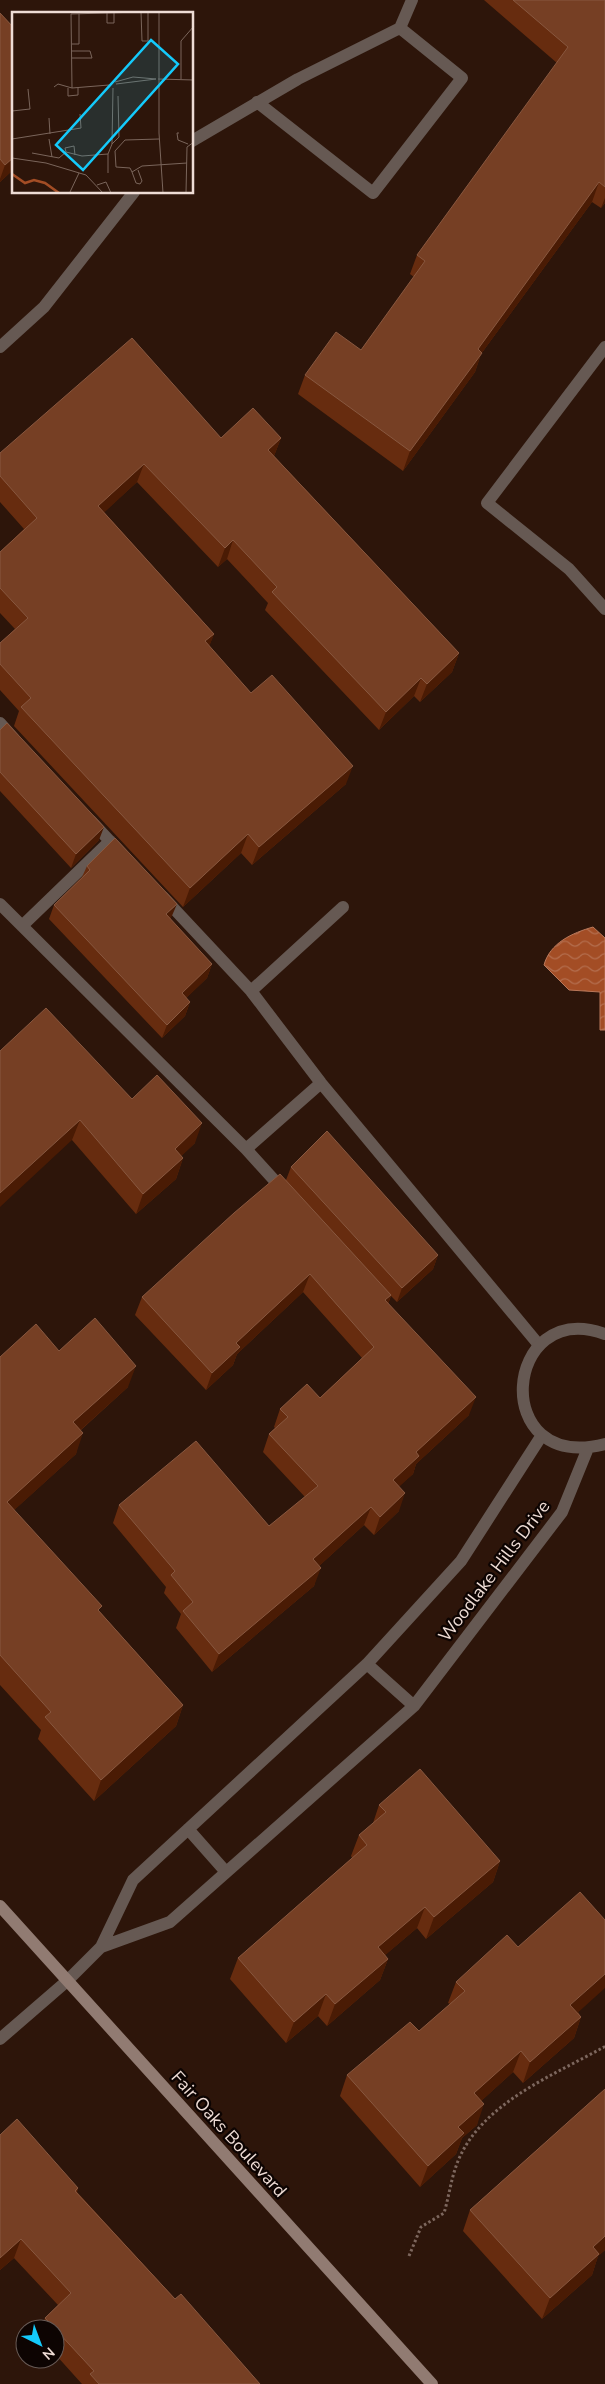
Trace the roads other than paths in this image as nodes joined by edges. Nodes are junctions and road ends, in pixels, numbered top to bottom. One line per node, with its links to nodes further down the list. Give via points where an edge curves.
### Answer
1 (412, 0): 2 (street)
2 (400, 28): 3 (street); 3 (street, via 462,78 373,193)
3 (257, 102): 4 (street)
4 (194, 140)
5 (132, 194): 6 (street, via 44,307)
6 (0, 347)
7 (605, 347): 8 (street, via 487,503 569,569)
8 (605, 609)
9 (0, 723): 10 (street)
10 (26, 751)
11 (84, 813): 12 (street)
12 (110, 841): 13 (street); 17 (street)
13 (130, 862)
14 (157, 891): 18 (street)
15 (0, 904): 17 (street)
16 (343, 907): 18 (street)
17 (22, 926): 20 (street)
18 (251, 991): 19 (street)
19 (321, 1083): 20 (street); 23 (street)
20 (246, 1149): 21 (street)
21 (293, 1200)
22 (605, 1334): 23 (street, via 592,1329 573,1329)
23 (539, 1345): 24 (street, via 521,1381 522,1401 529,1420)
24 (542, 1436): 26 (street, via 572,1448); 27 (street, Woodlake Hills Drive, via 462,1561)
25 (605, 1444): 26 (street)
26 (588, 1448): 28 (street, Woodlake Hills Drive, via 562,1512)
27 (367, 1664): 28 (street); 29 (street, Woodlake Hills Drive)
28 (414, 1706): 30 (street, Woodlake Hills Drive)
29 (188, 1829): 30 (street); 32 (street, Woodlake Hills Drive, via 133,1880)
30 (226, 1872): 32 (street, Woodlake Hills Drive, via 170,1922)
31 (0, 1906): 33 (main road, Fair Oaks Boulevard)
32 (101, 1947): 33 (street, Woodlake Hills Drive)
33 (67, 1981): 34 (street, Woodlake Hills Drive); 35 (main road, Fair Oaks Boulevard)
34 (0, 2039)
35 (432, 2384)

